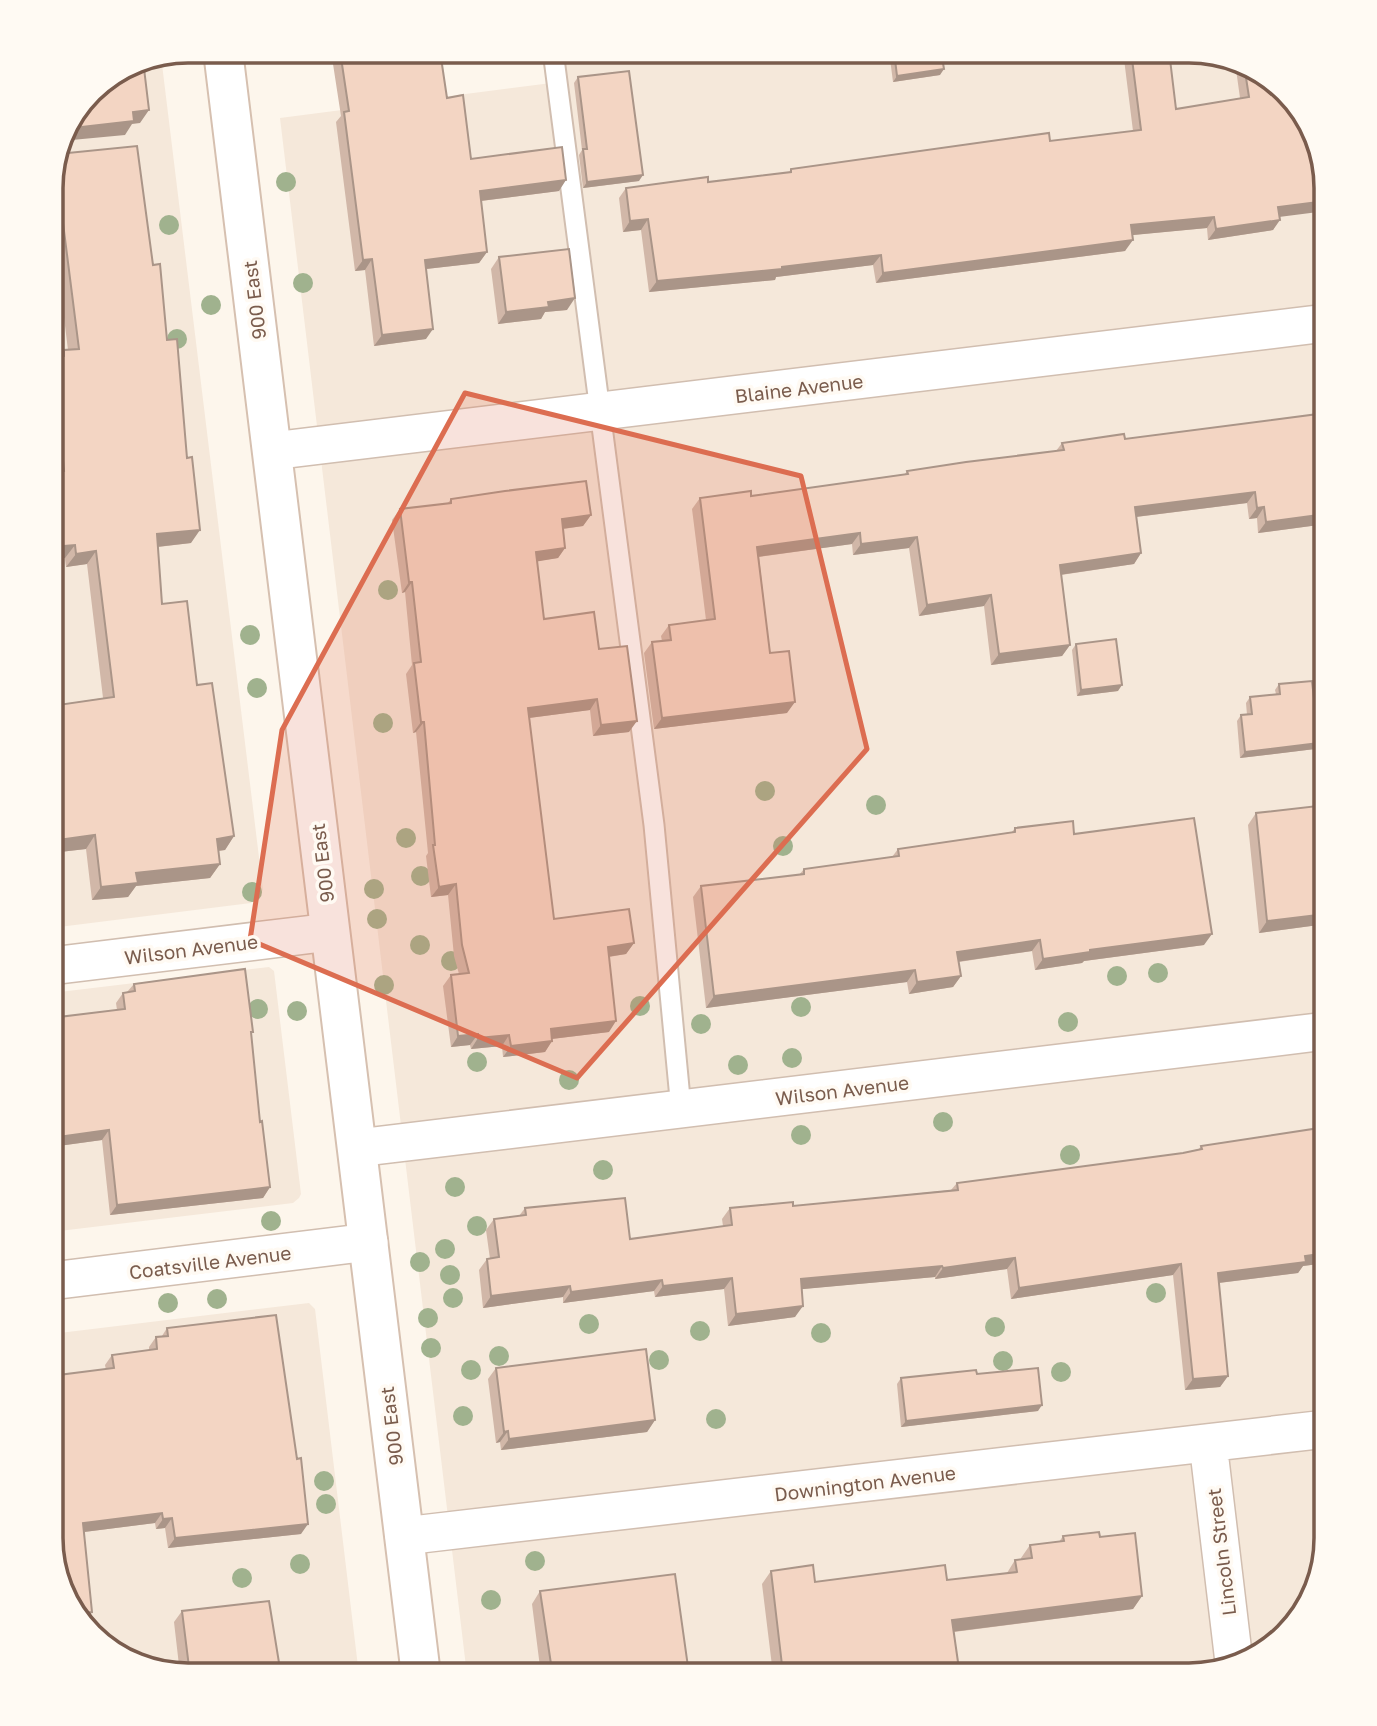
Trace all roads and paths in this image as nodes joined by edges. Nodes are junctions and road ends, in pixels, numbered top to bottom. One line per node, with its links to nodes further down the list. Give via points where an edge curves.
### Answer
1 (224, 63): 5 (street, 900 East)
2 (554, 63): 4 (lane)
3 (1314, 324): 4 (street, Blaine Avenue)
4 (601, 412): 5 (street, Blaine Avenue); 9 (lane, via 654,825)
5 (272, 452): 6 (street, 900 East)
6 (330, 932): 7 (street, Wilson Avenue); 10 (street, 900 East)
7 (63, 965)
8 (1314, 1032): 9 (street, Wilson Avenue)
9 (681, 1109): 10 (street, Wilson Avenue)
10 (357, 1148): 11 (street, 900 East)
11 (369, 1242): 12 (street, Coatsville Avenue); 15 (street, 900 East)
12 (63, 1280)
13 (1314, 1430): 14 (street, Downington Avenue)
14 (1208, 1443): 15 (street, Downington Avenue); 16 (street, Lincoln Street)
15 (404, 1536): 17 (street, 900 East)
16 (1233, 1654)
17 (420, 1663)

